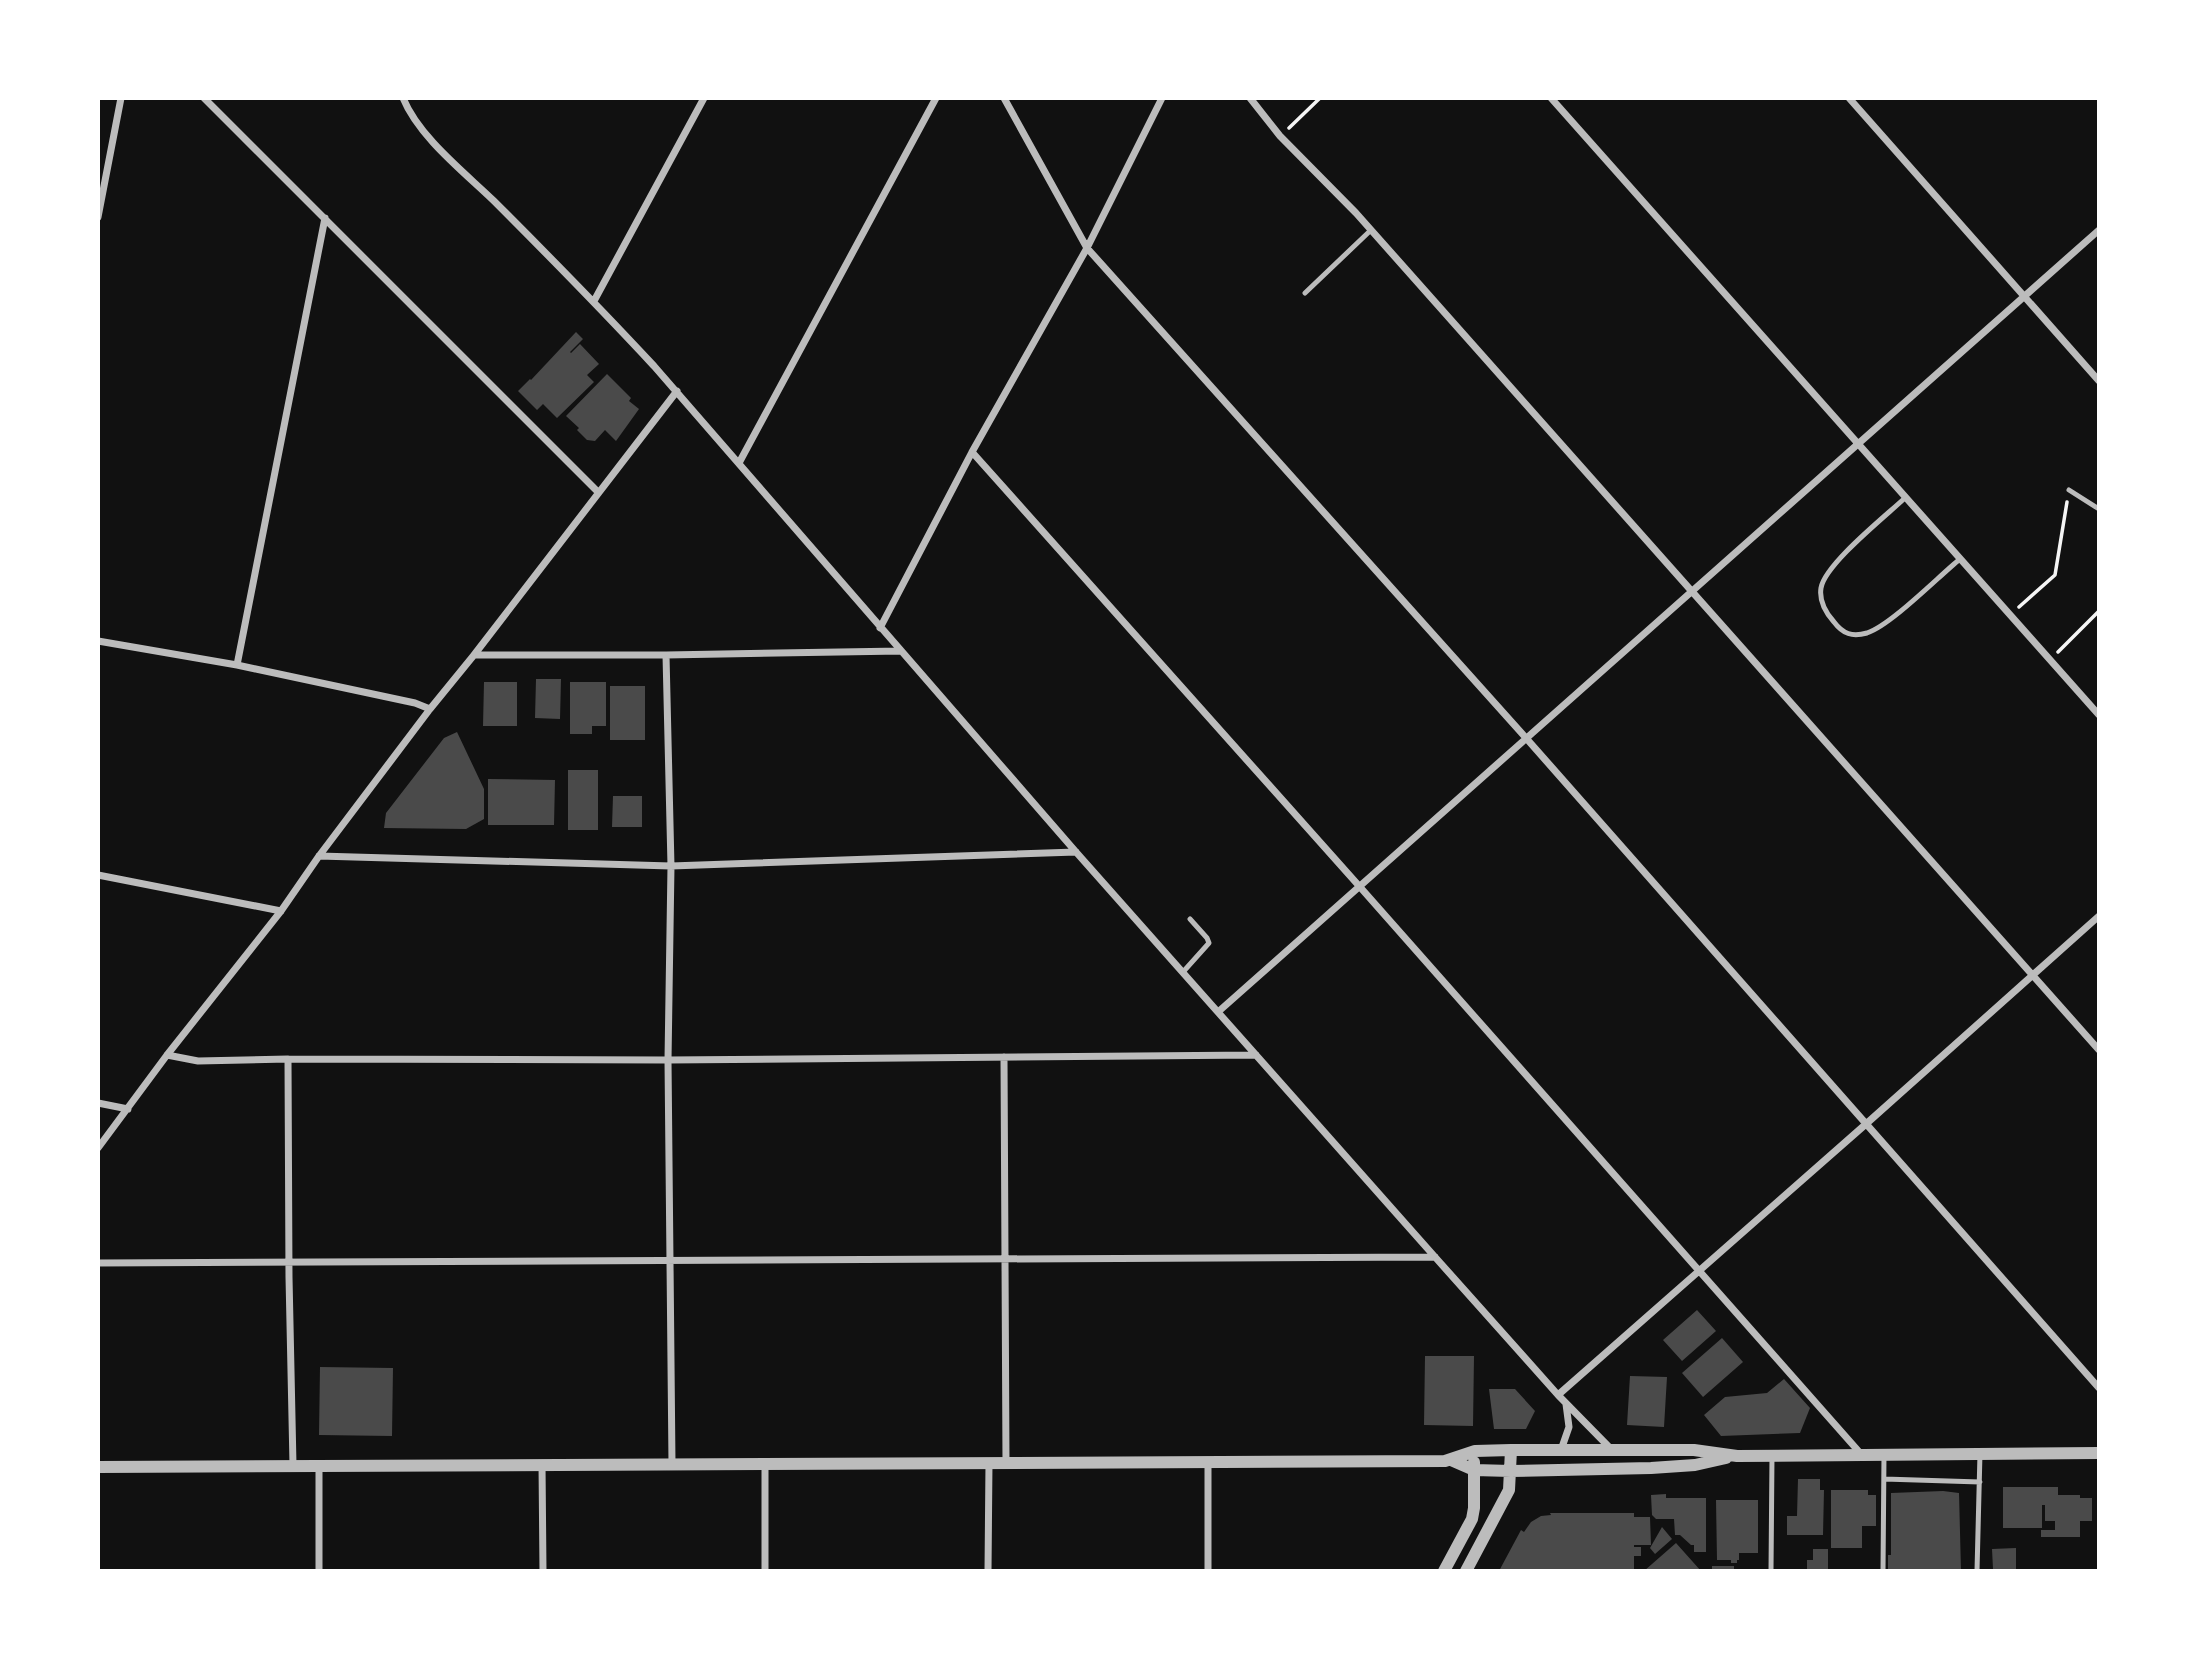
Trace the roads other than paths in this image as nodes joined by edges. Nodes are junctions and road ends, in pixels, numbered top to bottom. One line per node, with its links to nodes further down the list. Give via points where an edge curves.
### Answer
1 (121, 98): 11 (street)
2 (204, 98): 12 (street)
3 (403, 98): 18 (street, via 409,113 436,144)
4 (704, 98): 18 (street)
5 (936, 98): 23 (street)
6 (1004, 98): 15 (street)
7 (1162, 98): 15 (street)
8 (1250, 98): 13 (street, via 1280,136)
9 (1551, 98): 21 (street)
10 (1849, 98): 17 (street)
11 (98, 217)
12 (325, 218): 25 (street); 35 (street)
13 (1371, 230): 16 (lane); 29 (street)
14 (2099, 230): 17 (street)
15 (1087, 248): 22 (street); 38 (street)
16 (1305, 293)
17 (2023, 296): 19 (street); 21 (street)
18 (594, 301): 20 (street)
19 (2099, 381)
20 (677, 391): 23 (street); 25 (street)
21 (1857, 444): 26 (street); 29 (street)
22 (972, 452): 30 (street); 43 (street)
23 (739, 463): 30 (street)
24 (2069, 490): 27 (lane)
25 (598, 492): 33 (street)
26 (1906, 498): 28 (street); 28 (lane, via 1825,577 1821,588 1824,608 1836,624 1853,635 1876,629)
27 (2099, 509)
28 (1960, 559): 37 (street)
29 (1692, 591): 38 (street); 48 (street)
30 (880, 628): 32 (street)
31 (98, 641): 35 (street)
32 (901, 651): 34 (street); 39 (street)
33 (474, 655): 34 (street); 36 (street)
34 (666, 655): 41 (street)
35 (237, 665): 36 (street)
36 (430, 709): 40 (street)
37 (2099, 715)
38 (1526, 738): 43 (street); 58 (street)
39 (1076, 852): 41 (street); 47 (street)
40 (319, 856): 41 (street); 44 (street)
41 (671, 866): 55 (street)
42 (98, 875): 44 (street)
43 (1360, 887): 49 (street); 65 (street)
44 (281, 911): 51 (street)
45 (2099, 916): 48 (street)
46 (1190, 919): 47 (lane, via 1209,943)
47 (1182, 972): 49 (street)
48 (2033, 975): 50 (street); 58 (street)
49 (1218, 1012): 52 (street)
50 (2099, 1050)
51 (167, 1055): 54 (street, via 198,1061); 57 (street)
52 (1256, 1055): 53 (street); 60 (street)
53 (1004, 1057): 55 (street); 61 (street)
54 (288, 1059): 55 (street); 62 (street)
55 (668, 1060): 63 (street)
56 (98, 1103): 57 (street)
57 (128, 1109): 59 (street)
58 (1866, 1124): 65 (street); 66 (street)
59 (98, 1148)
60 (1434, 1257): 61 (street); 67 (street)
61 (1004, 1260): 63 (street); 81 (street)
62 (289, 1262): 63 (street); 64 (street); 86 (street)
63 (669, 1262): 84 (street)
64 (98, 1263)
65 (1700, 1271): 67 (street); 75 (street)
66 (2099, 1388)
67 (1558, 1395): 68 (street)
68 (1566, 1404): 69 (street); 71 (street, via 1569,1427)
69 (1611, 1449): 71 (street); 77 (street, via 1694,1450)
70 (1511, 1450): 71 (street); 72 (street); 90 (street)
71 (1561, 1450)
72 (1475, 1451): 79 (street); 89 (street)
73 (1980, 1453): 74 (street); 76 (street); 92 (lane)
74 (2099, 1453)
75 (1861, 1454): 76 (street); 78 (street)
76 (1884, 1454): 91 (lane)
77 (1737, 1456): 78 (street); 90 (street, via 1651,1468)
78 (1772, 1456): 100 (lane)
79 (1451, 1460): 80 (street); 89 (street)
80 (1208, 1461): 81 (street); 97 (street)
81 (1006, 1462): 82 (street)
82 (989, 1463): 85 (street); 96 (street)
83 (542, 1464): 84 (street); 87 (street); 94 (street)
84 (672, 1464): 85 (street)
85 (765, 1464): 95 (street)
86 (293, 1465): 87 (street); 88 (street)
87 (319, 1465): 93 (street)
88 (98, 1466)
89 (1474, 1470): 90 (street); 98 (street, via 1472,1519)
90 (1511, 1471): 99 (street, via 1509,1490)
91 (1884, 1479): 92 (lane); 101 (lane)
92 (1980, 1482): 102 (lane)
93 (319, 1571)
94 (542, 1571)
95 (765, 1571)
96 (988, 1571)
97 (1208, 1571)
98 (1444, 1571)
99 (1466, 1571)
100 (1771, 1571)
101 (1883, 1571)
102 (1977, 1571)

